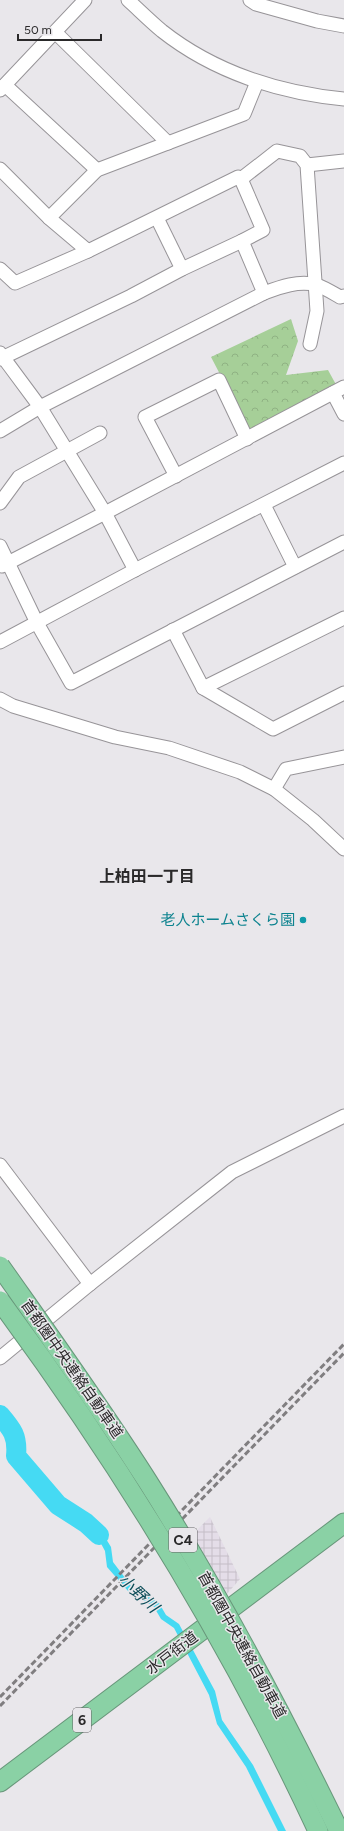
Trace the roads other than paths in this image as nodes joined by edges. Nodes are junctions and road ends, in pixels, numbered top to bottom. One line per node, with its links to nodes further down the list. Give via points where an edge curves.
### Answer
1 (85, 0): 5 (street)
2 (128, 0): 6 (street, via 162,30 190,50)
3 (250, 0): 4 (street, via 256,4 317,21)
4 (344, 26)
5 (55, 32): 7 (street); 9 (street)
6 (257, 82): 8 (street, via 294,92); 9 (street, via 244,114)
7 (2, 88): 13 (street)
8 (344, 99)
9 (168, 143): 13 (street)
10 (344, 161): 11 (street)
11 (307, 165): 14 (street, via 300,156 277,151); 21 (street)
12 (0, 170): 15 (street)
13 (97, 170): 15 (street)
14 (241, 179): 16 (street, via 236,177); 17 (street, via 263,230)
15 (49, 218): 18 (street)
16 (157, 218): 18 (street); 20 (street)
17 (242, 241): 20 (street); 22 (street)
18 (88, 251): 19 (street, via 15,283)
19 (0, 269)
20 (182, 269): 25 (street)
21 (316, 285): 22 (street, via 287,285); 23 (street, via 340,297); 24 (street, via 317,311)
22 (264, 293): 27 (street)
23 (344, 296)
24 (310, 344)
25 (2, 357): 27 (street)
26 (338, 390): 28 (street); 31 (street)
27 (40, 407): 29 (street); 32 (street)
28 (344, 414)
29 (0, 431)
30 (100, 433): 32 (street)
31 (247, 438): 34 (street); 34 (street, via 219,380 145,416)
32 (67, 451): 35 (street, via 19,477); 37 (street)
33 (344, 463): 36 (street)
34 (176, 476): 37 (street)
35 (0, 503)
36 (264, 505): 41 (street); 42 (street)
37 (105, 513): 40 (street); 42 (street)
38 (344, 542): 41 (street)
39 (0, 546): 40 (street)
40 (4, 565): 44 (street)
41 (295, 568): 45 (street)
42 (135, 570): 44 (street)
43 (344, 618): 47 (street)
44 (37, 623): 45 (street, via 70,683); 46 (street)
45 (172, 630): 47 (street)
46 (0, 642)
47 (203, 688): 48 (street, via 272,729)
48 (344, 693)
49 (0, 699): 51 (street, via 13,706 115,737 169,748 240,772)
50 (343, 758): 51 (street, via 286,769)
51 (274, 789): 52 (street)
52 (344, 849)
53 (344, 1116): 56 (street, via 232,1172)
54 (0, 1164): 56 (street)
55 (0, 1266): 62 (highway, 首都圏中央連絡自動車道 / C4, bridge, via 149,1483 283,1718)
56 (90, 1284): 58 (street)
57 (0, 1301): 61 (highway, 首都圏中央連絡自動車道 / C4, bridge, via 64,1389 131,1492 191,1592 270,1734)
58 (0, 1358)
59 (344, 1523): 60 (highway, 水戸街道 / 6)
60 (0, 1782)
61 (318, 1831)
62 (340, 1831)

